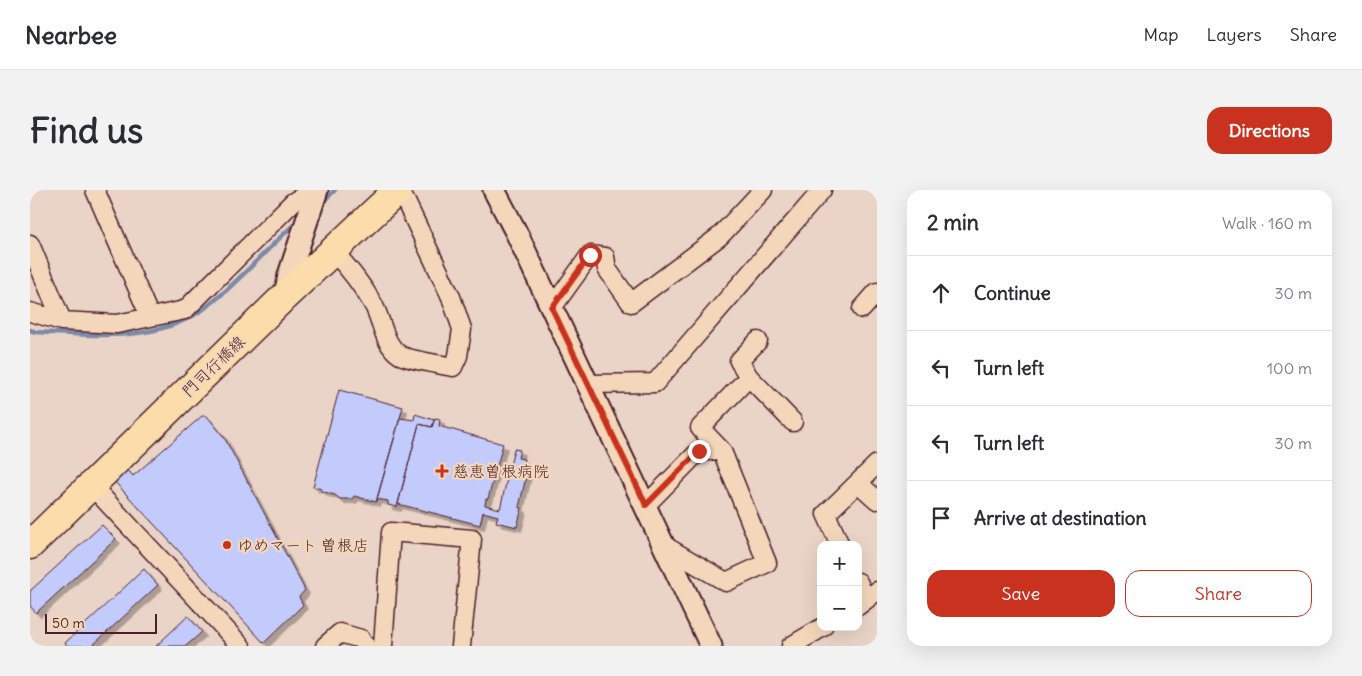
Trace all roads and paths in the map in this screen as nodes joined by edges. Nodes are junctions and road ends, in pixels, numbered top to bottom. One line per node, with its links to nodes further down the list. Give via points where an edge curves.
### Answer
1 (95, 190): 14 (street)
2 (398, 190): 8 (main road, 門司行橋線); 8 (street, via 451,298 462,329 453,366 400,355 390,344 367,294)
3 (494, 190): 11 (street)
4 (762, 190): 11 (street, via 720,236 631,303 607,269 605,257 590,255)
5 (822, 190): 18 (street, via 655,383)
6 (315, 192): 10 (street); 14 (street, via 294,202 185,310)
7 (30, 244): 15 (street)
8 (333, 251): 10 (main road, 門司行橋線)
9 (877, 292): 12 (street)
10 (285, 296): 23 (main road, 門司行橋線)
11 (552, 308): 18 (street)
12 (862, 309)
13 (30, 312): 15 (street)
14 (150, 317): 15 (street, via 117,324)
15 (62, 321)
16 (758, 341): 17 (street, via 739,361)
17 (749, 377): 19 (street); 20 (street, via 700,428)
18 (588, 384): 25 (street)
19 (792, 422)
20 (722, 451): 25 (street, via 699,451); 28 (street, via 768,563 726,582)
21 (877, 464): 22 (street)
22 (858, 483): 24 (street); 26 (street, via 826,514)
23 (91, 486): 27 (main road, 門司行橋線); 32 (street)
24 (877, 500)
25 (646, 505): 28 (street)
26 (838, 541)
27 (30, 545)
28 (664, 546): 37 (street)
29 (860, 586): 30 (street)
30 (867, 599)
31 (817, 631): 38 (street)
32 (241, 646)
33 (325, 646): 34 (street, via 340,633 361,639)
34 (366, 646)
35 (382, 646): 36 (street, via 391,532 472,539)
36 (461, 646)
37 (711, 646)
38 (791, 646)

